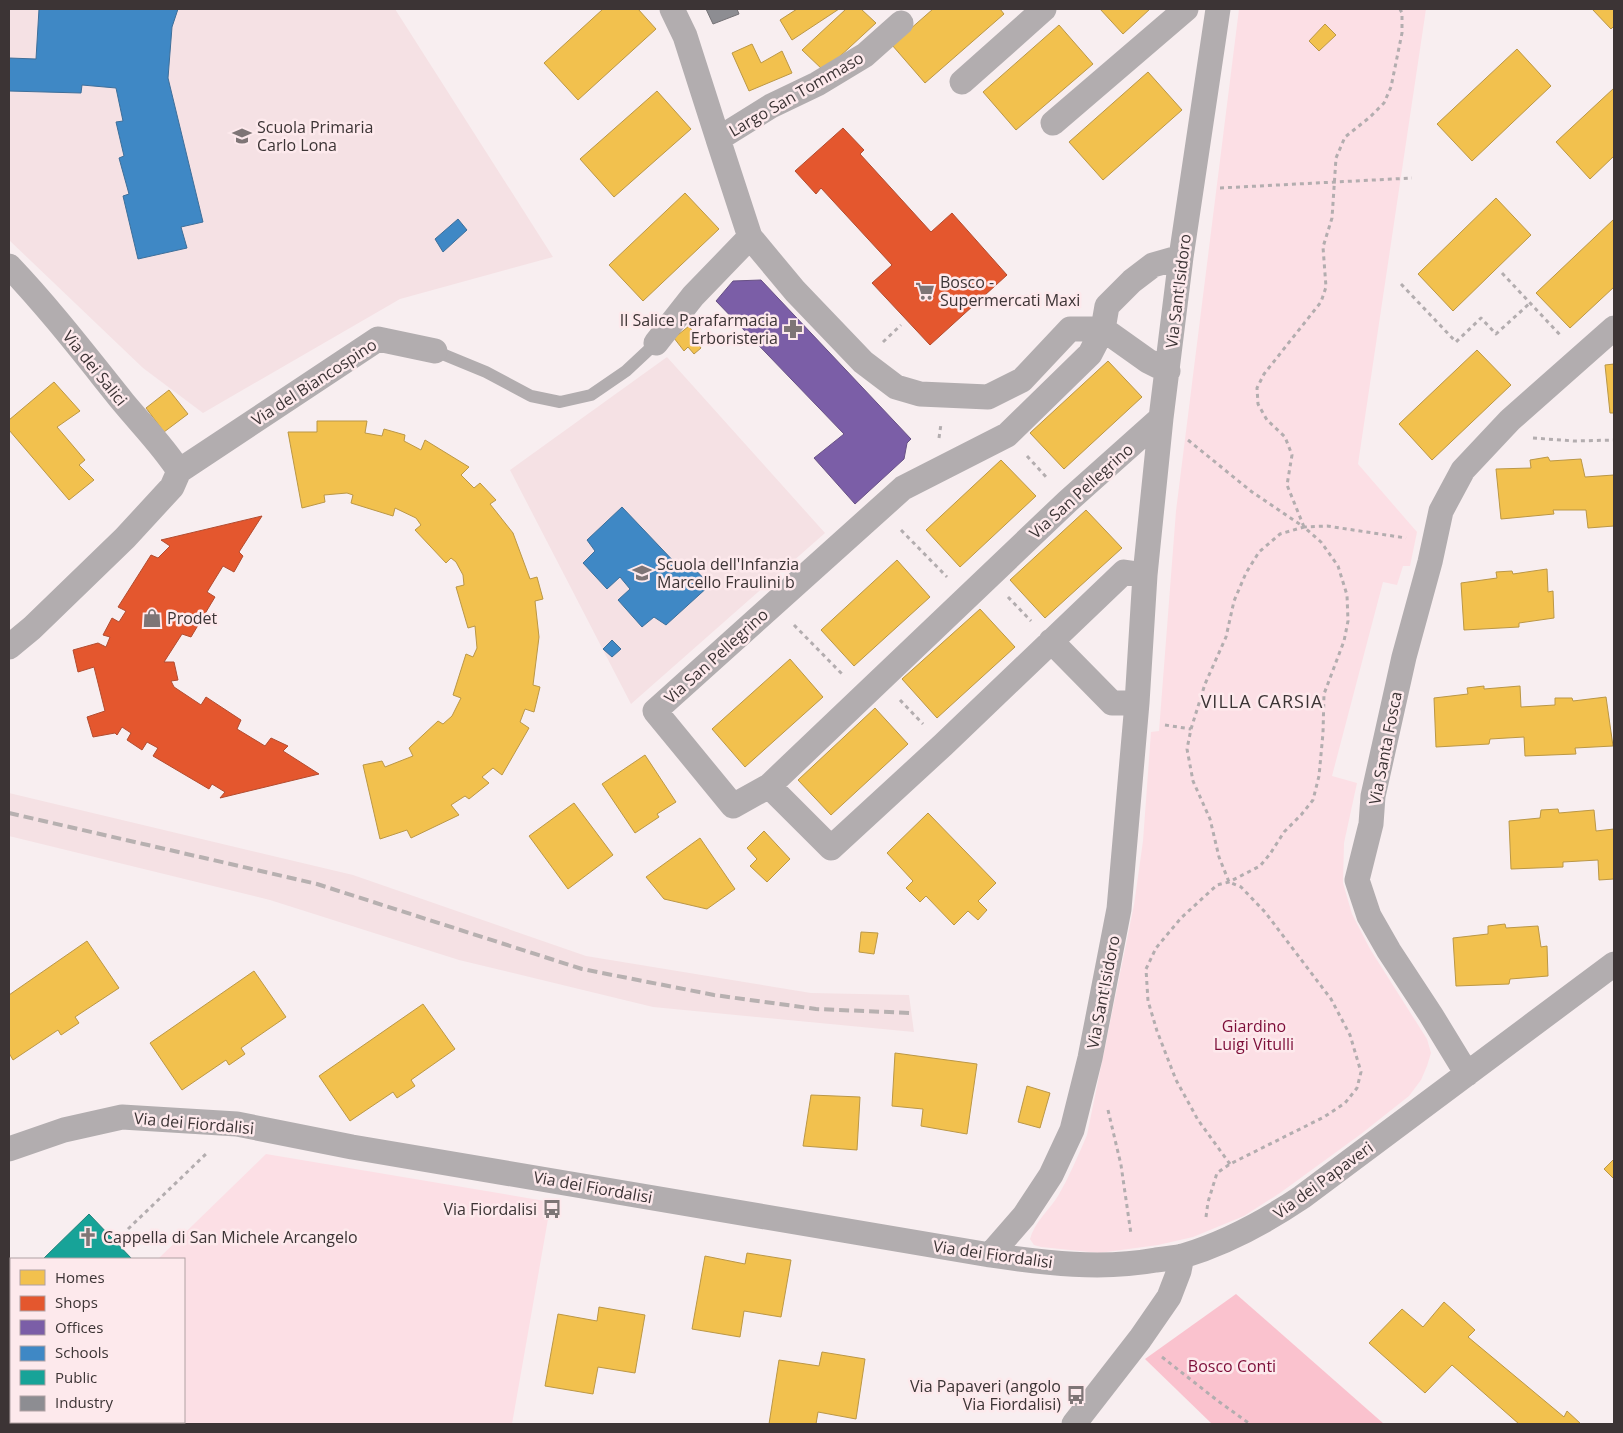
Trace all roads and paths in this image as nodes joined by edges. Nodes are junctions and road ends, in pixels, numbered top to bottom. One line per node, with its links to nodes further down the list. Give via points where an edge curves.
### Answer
1 (672, 9): 9 (street, via 685,36)
2 (1044, 9): 7 (street)
3 (1186, 9): 8 (street)
4 (1218, 9): 12 (street, Via Sant'Isidoro)
5 (1400, 9): 11 (path, via 1402,33 1391,87 1384,104 1344,136 1336,158)
6 (901, 23): 9 (street, Largo San Tommaso, via 865,56 771,106)
7 (962, 82)
8 (1053, 124)
9 (718, 139): 13 (street, Largo San Tommaso)
10 (1412, 178): 11 (path)
11 (1334, 182): 12 (path, via 1216,188); 32 (path, via 1332,218 1323,247 1326,287 1321,302 1264,374 1257,388 1258,404 1267,420 1285,438 1292,455 1287,485)
12 (1192, 184): 14 (street, Via Sant'Isidoro)
13 (750, 237): 20 (street, Largo San Tommaso, via 795,291 863,362 896,387 920,394 988,397 1022,380 1070,329); 21 (street, Via del Biancospino, via 693,296)
14 (1181, 257): 20 (street, via 1153,265 1132,281 1107,306); 24 (street, Via Sant'Isidoro)
15 (9, 266): 29 (street, Via dei Salici)
16 (1502, 273): 18 (path)
17 (1401, 284): 18 (path, via 1456,342 1481,318 1496,334)
18 (1530, 303): 23 (path)
19 (1614, 328): 23 (street, Via Santa Fosca)
20 (1104, 329): 24 (street, via 1148,361); 27 (street, Via San Pellegrino, via 1090,354)
21 (656, 343): 22 (lane, Via del Biancospino, via 626,371 591,395 560,402 531,396 486,372)
22 (435, 351): 29 (street, Via del Biancospino, via 378,339)
23 (1581, 357): 26 (street, Via Santa Fosca)
24 (1168, 371): 25 (street, Via Sant'Isidoro)
25 (1161, 418): 30 (street, Via San Pellegrino); 32 (path, via 1252,492); 34 (street, Via Sant'Isidoro)
26 (1510, 420): 28 (path, via 1534,439); 33 (street, Via Santa Fosca, via 1463,470 1441,510)
27 (1007, 435): 30 (path); 31 (street, Via San Pellegrino, via 903,488)
28 (1614, 440)
29 (179, 471): 39 (street, Via del Biancospino, via 172,487 126,538)
30 (1068, 501): 35 (street, Via San Pellegrino)
31 (880, 508): 36 (path); 37 (street, Via San Pellegrino)
32 (1304, 527): 33 (path, via 1327,526); 45 (path, via 1280,534 1259,552 1246,573 1234,601 1226,637 1205,684 1188,742 1193,781 1210,819); 45 (path, via 1321,542 1338,566 1347,595 1348,621 1344,641 1324,694 1319,776 1312,800 1260,866)
33 (1434, 542): 47 (street, Via Santa Fosca, via 1404,656 1357,880 1369,916)
34 (1146, 575): 38 (street, via 1124,572); 42 (street, Via Sant'Isidoro)
35 (988, 578): 36 (street, Via San Pellegrino); 38 (path)
36 (967, 597): 40 (street, Via San Pellegrino)
37 (774, 604): 41 (path); 44 (street, Via San Pellegrino, via 655,711 733,806)
38 (1051, 642): 42 (street, via 1112,703); 43 (street)
39 (9, 647)
40 (881, 679): 41 (street, Via San Pellegrino); 43 (path)
41 (863, 696): 44 (street, Via San Pellegrino)
42 (1137, 703): 54 (street, Via Sant'Isidoro, via 1119,909 1090,1058 1072,1130 1051,1175 1024,1216)
43 (942, 745): 44 (street, via 831,848)
44 (769, 786)
45 (1229, 882): 51 (path, via 1217,885 1182,918 1156,948 1146,969 1148,1001 1176,1080 1198,1120); 51 (path, via 1241,887 1265,912 1331,999 1350,1035 1361,1072 1357,1088 1345,1103 1324,1117)
46 (1614, 964): 47 (street, Via dei Papaveri)
47 (1467, 1074): 53 (street, Via dei Papaveri, via 1302,1197 1268,1219)
48 (1106, 1105): 56 (path, via 1121,1164)
49 (237, 1124): 50 (street, Via dei Fiordalisi, via 122,1117 64,1130); 52 (path); 54 (street, Via dei Fiordalisi, via 352,1148)
50 (9, 1150)
51 (1230, 1164): 53 (path, via 1217,1173 1208,1202 1203,1234)
52 (128, 1229)
53 (1206, 1247): 55 (street, Via dei Papaveri)
54 (990, 1255): 56 (street, Via dei Fiordalisi, via 1087,1266)
55 (1182, 1256): 56 (street, Via dei Fiordalisi); 57 (street, via 1169,1297)
56 (1134, 1264)
57 (1140, 1339): 58 (street); 59 (path)
58 (1074, 1424)
59 (1250, 1424)

